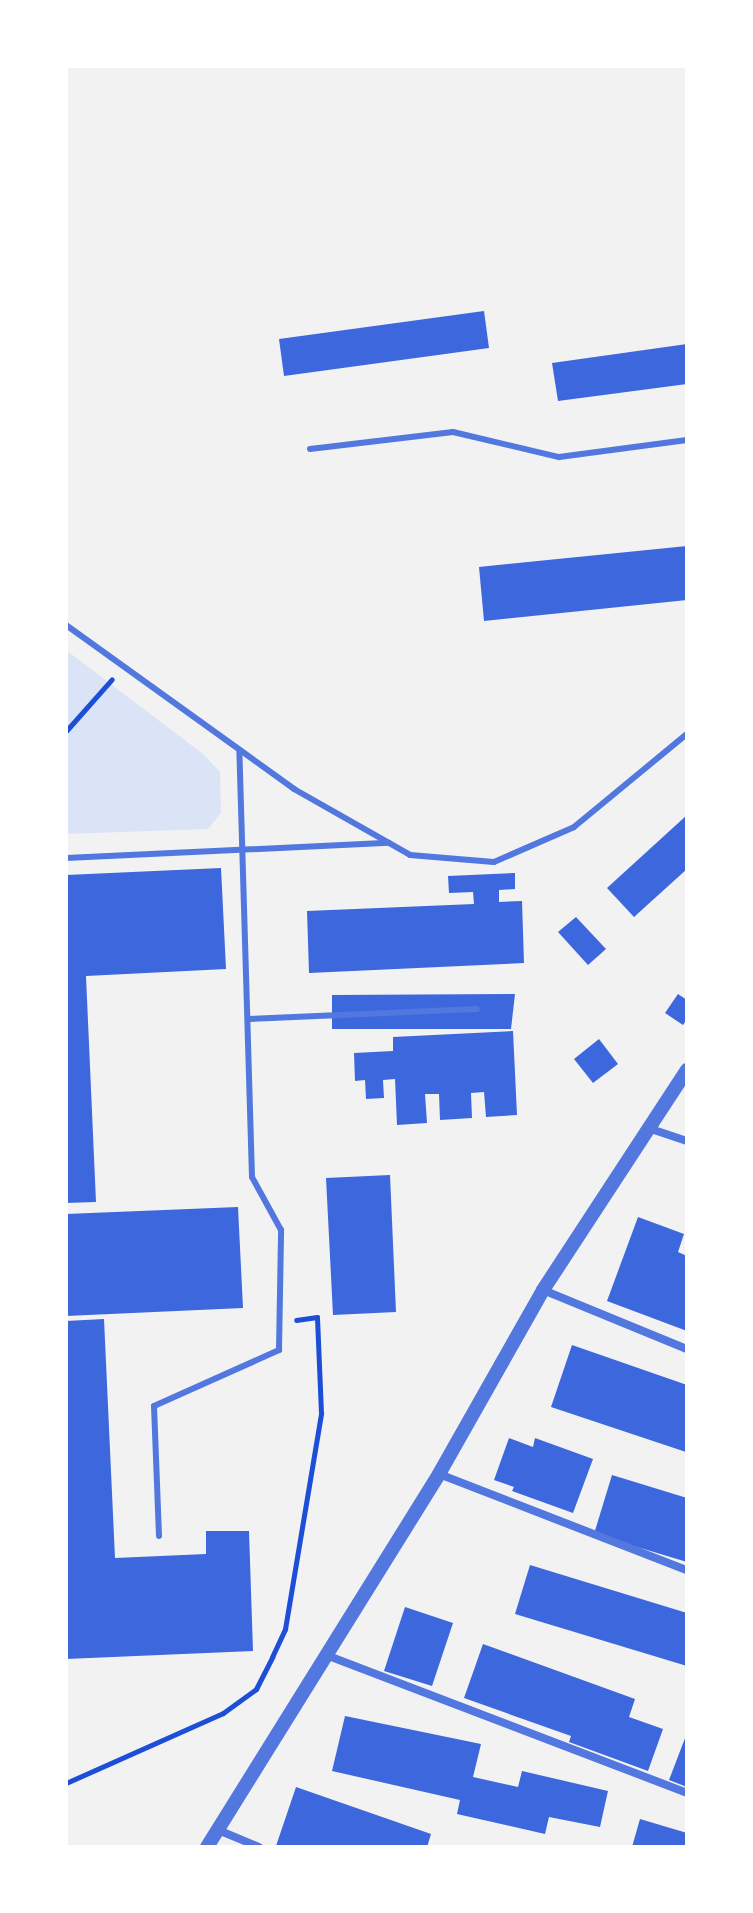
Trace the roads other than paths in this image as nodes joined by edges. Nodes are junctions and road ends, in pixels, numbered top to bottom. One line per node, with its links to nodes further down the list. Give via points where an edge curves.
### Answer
1 (687, 440): 2 (lane, via 559,457 453,432)
2 (310, 449)
3 (66, 625): 5 (lane)
4 (687, 734): 6 (lane, via 574,827 494,862 410,855)
5 (239, 750): 6 (lane, via 294,789); 7 (lane)
6 (389, 843): 7 (lane)
7 (245, 850): 8 (lane); 10 (lane)
8 (66, 858)
9 (477, 1009): 10 (lane)
10 (249, 1019): 17 (lane, via 252,1177 281,1230 279,1350 154,1406)
11 (687, 1070): 12 (street)
12 (648, 1128): 13 (street); 14 (street)
13 (687, 1141)
14 (543, 1290): 15 (street); 16 (street)
15 (687, 1349)
16 (439, 1474): 18 (street); 19 (street)
17 (159, 1536)
18 (687, 1570)
19 (326, 1655): 20 (street); 21 (street)
20 (687, 1793)
21 (218, 1830): 22 (street); 23 (street)
22 (207, 1847)
23 (259, 1847)

